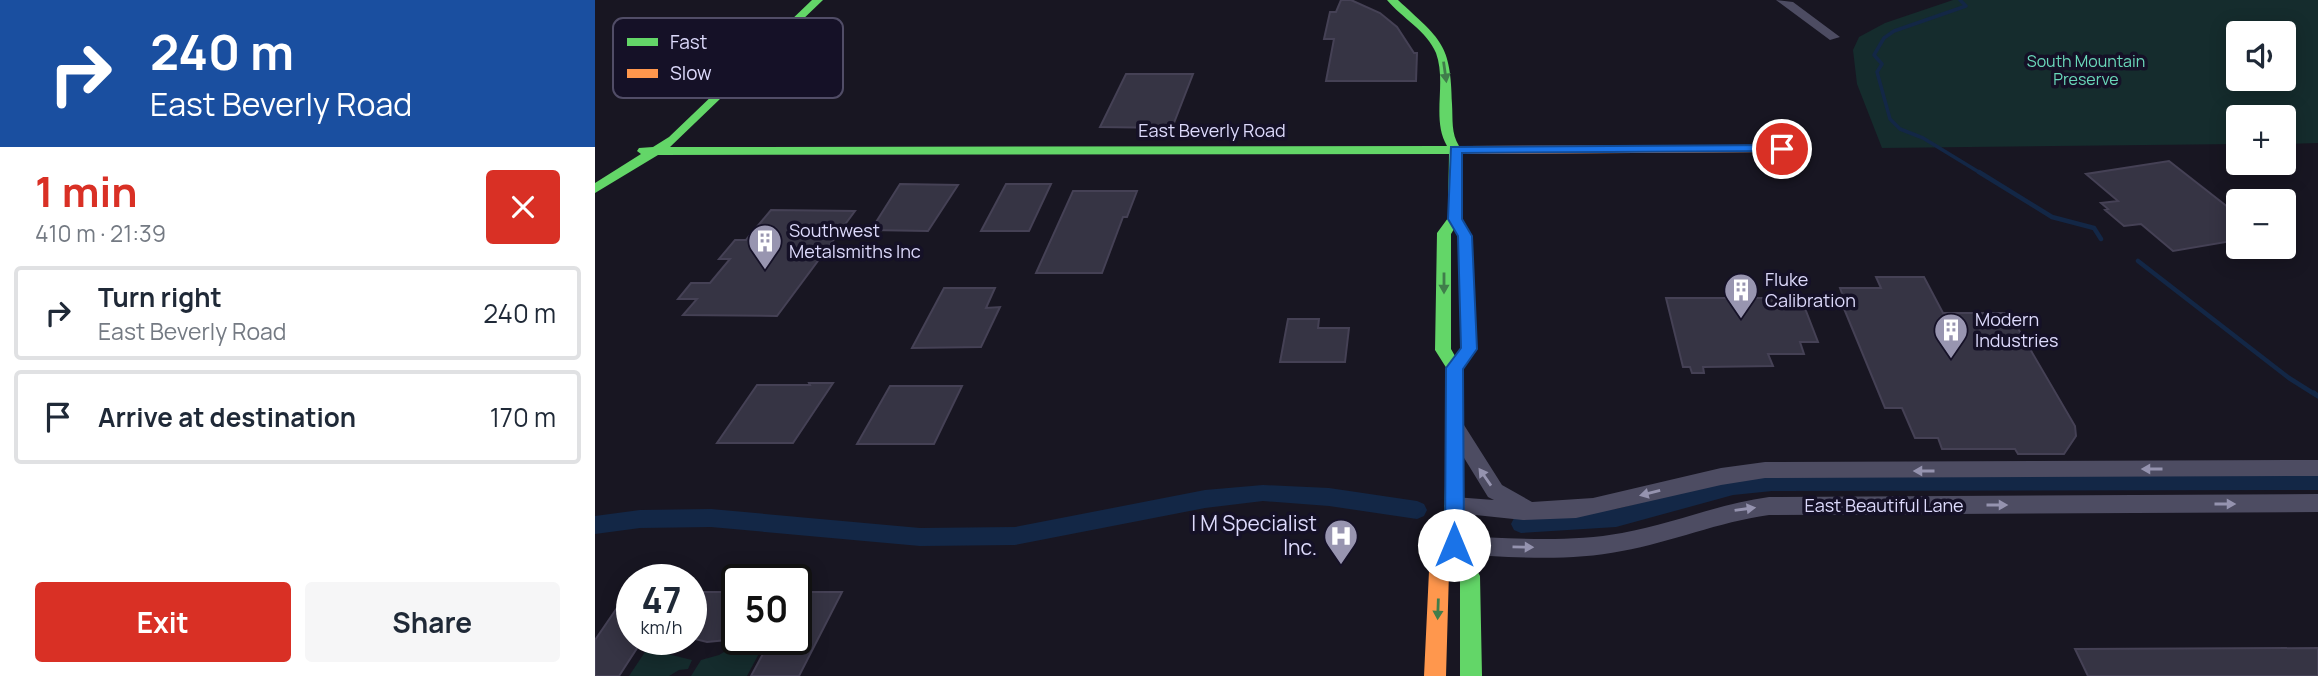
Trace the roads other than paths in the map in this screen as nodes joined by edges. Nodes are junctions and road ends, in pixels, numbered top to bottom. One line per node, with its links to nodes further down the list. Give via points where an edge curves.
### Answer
1 (807, 0): 6 (street)
2 (818, 0): 7 (street)
3 (1392, 0): 12 (street, one-way to 12, via 1425,29 1441,53 1446,71 1447,136)
4 (1405, 0): 11 (street, via 1434,22 1455,52)
5 (1782, 0): 8 (street)
6 (788, 18)
7 (798, 18)
8 (1834, 37)
9 (704, 98): 14 (street)
10 (710, 98): 14 (street)
11 (1463, 113)
12 (1460, 143): 13 (street, East Beverly Road); 14 (street, East Beverly Road); 17 (street)
13 (1782, 149)
14 (650, 152): 15 (street); 16 (street)
15 (595, 178)
16 (595, 189)
17 (1455, 219): 18 (street, via 1465,236 1469,349); 18 (street, one-way to 18, via 1444,233 1443,350)
18 (1455, 368): 19 (street)
19 (1455, 425): 22 (street); 23 (street, one-way to 19, via 1495,491)
20 (2318, 468): 23 (street, East Beautiful Lane, one-way to 23, via 1765,470 1715,475 1592,508)
21 (2318, 503): 24 (street, East Beautiful Lane, one-way to 21, via 1586,547 1653,534 1724,512 1769,506)
22 (1454, 506): 23 (street, East Beautiful Lane); 24 (street)
23 (1534, 512)
24 (1454, 545): 25 (street, one-way to 25, via 1439,571); 26 (street, via 1470,576)
25 (1435, 676)
26 (1471, 676)

